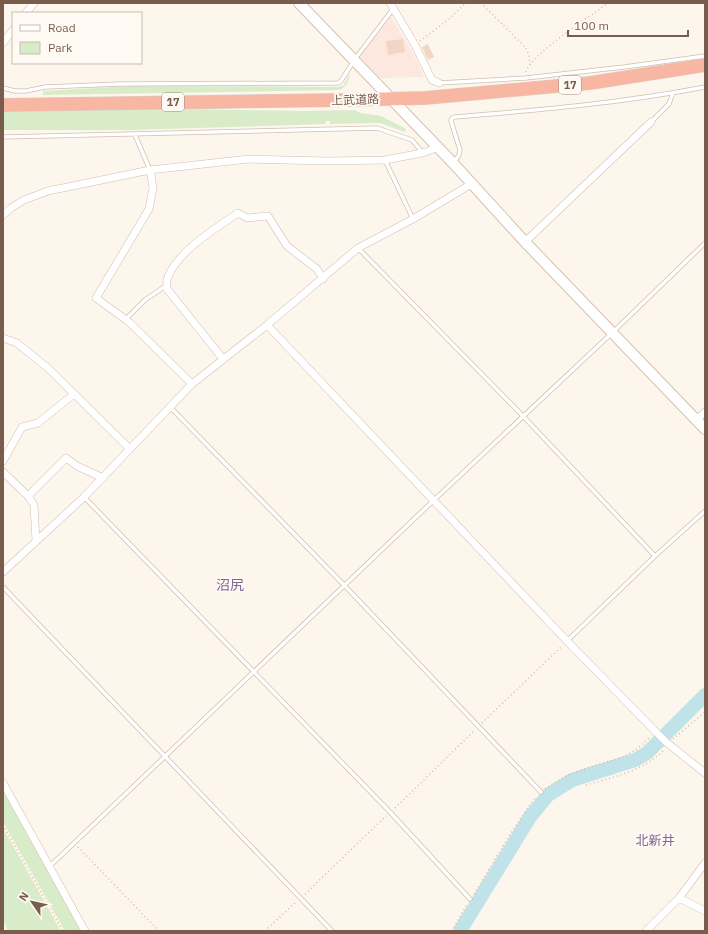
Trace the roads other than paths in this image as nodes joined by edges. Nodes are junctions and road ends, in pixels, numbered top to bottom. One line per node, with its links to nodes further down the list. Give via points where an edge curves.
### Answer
1 (34, 3): 4 (street)
2 (299, 3): 8 (street)
3 (394, 5): 8 (lane); 10 (street, via 432,80)
4 (27, 12)
5 (12, 31): 6 (street)
6 (3, 43)
7 (705, 56): 10 (lane, via 526,78)
8 (355, 59): 12 (lane, via 338,83 118,84 45,87 15,92); 14 (street)
9 (705, 66): 14 (highway, 上武道路 / 17, via 590,83)
10 (439, 83)
11 (705, 87): 13 (lane)
12 (3, 88)
13 (673, 93): 16 (lane, via 669,104); 22 (lane, via 455,117 451,121 460,150)
14 (392, 99): 15 (highway, 上武道路 / 17); 19 (street)
15 (3, 104)
16 (651, 122): 27 (street)
17 (135, 134): 18 (lane); 20 (lane, via 377,128 412,140); 23 (lane)
18 (3, 137)
19 (437, 146): 20 (street); 22 (street)
20 (422, 153): 21 (street)
21 (384, 160): 23 (street, via 250,159); 26 (lane)
22 (453, 163): 24 (street)
23 (150, 170): 25 (street, via 48,191 24,200); 32 (street, via 152,188 148,209 96,298)
24 (472, 183): 26 (street); 27 (street)
25 (3, 215)
26 (413, 219): 29 (street)
27 (526, 242): 34 (street)
28 (705, 244): 34 (lane)
29 (358, 248): 30 (street); 41 (lane)
30 (323, 279): 31 (street, via 317,269 287,246 268,216 247,218 238,214 203,236 180,259 167,278); 33 (street)
31 (167, 285): 32 (lane, via 145,300); 36 (street, via 167,289)
32 (125, 320): 37 (street)
33 (267, 324): 36 (street); 50 (street)
34 (613, 332): 41 (lane); 42 (street)
35 (3, 338): 38 (street, via 27,350)
36 (223, 359): 37 (street)
37 (192, 384): 39 (street)
38 (74, 394): 44 (street); 45 (street, via 38,423 22,427)
39 (170, 407): 44 (street); 55 (lane)
40 (705, 412): 42 (street)
41 (523, 416): 50 (lane); 53 (lane)
42 (696, 420): 43 (street)
43 (705, 429)
44 (130, 449): 47 (street)
45 (3, 461)
46 (3, 472): 48 (street)
47 (103, 478): 48 (street, via 66,458); 49 (street)
48 (28, 496): 52 (street, via 34,505)
49 (84, 497): 52 (street); 58 (lane)
50 (434, 500): 55 (lane); 57 (street)
51 (705, 510): 53 (lane)
52 (36, 541): 54 (street)
53 (655, 556): 57 (lane)
54 (3, 572)
55 (344, 585): 58 (lane); 62 (lane)
56 (3, 587): 59 (lane)
57 (567, 641): 60 (street, via 656,732)
58 (254, 671): 59 (lane); 66 (lane)
59 (164, 757): 64 (lane); 69 (lane)
60 (705, 773)
61 (3, 783): 64 (street)
62 (541, 792)
63 (705, 863): 65 (street)
64 (50, 866): 68 (street)
65 (679, 898): 67 (street); 70 (street)
66 (470, 899)
67 (705, 911)
68 (85, 931)
69 (332, 931)
70 (646, 931)

